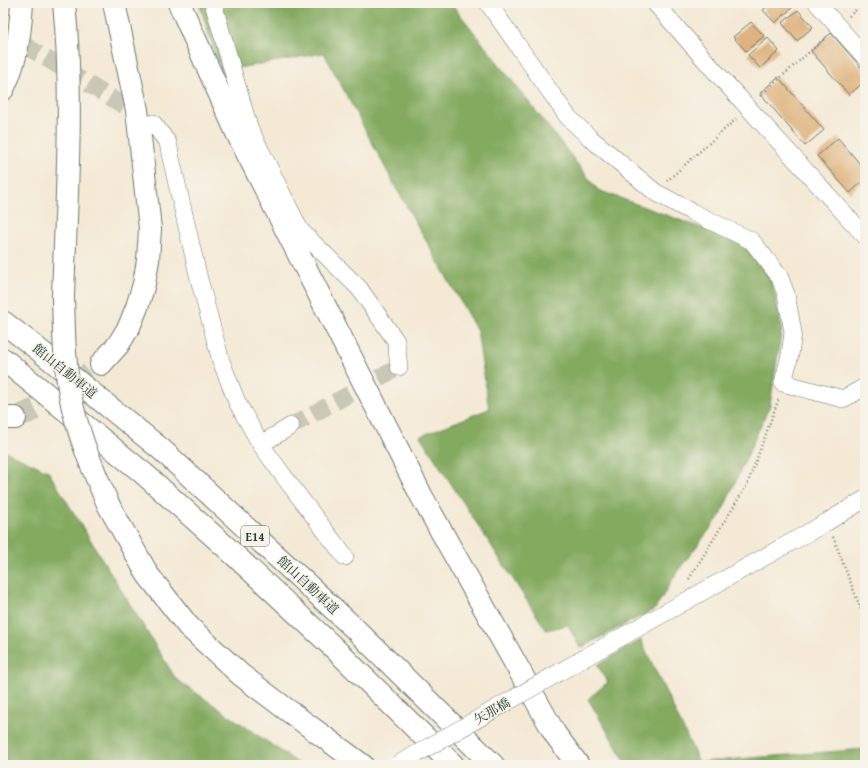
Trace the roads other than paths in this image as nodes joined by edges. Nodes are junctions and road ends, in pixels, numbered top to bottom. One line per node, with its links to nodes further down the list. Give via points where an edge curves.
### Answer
1 (22, 3): 10 (highway, via 15,57)
2 (64, 3): 22 (highway, bridge, via 69,99 64,346 70,394 79,432 94,472 109,506 148,575 188,626 241,675)
3 (114, 3): 15 (highway, via 137,110 150,229 148,260 137,307 122,339)
4 (179, 3): 26 (highway, via 237,133 422,497 555,734)
5 (213, 3): 16 (street, via 249,127 300,230 358,288 396,342)
6 (488, 3): 17 (street, via 568,117 589,137 655,192 752,241 773,268 786,294 793,332 783,383 843,399)
7 (655, 3): 12 (street)
8 (817, 3): 9 (street)
9 (865, 57)
10 (3, 89)
11 (153, 123): 19 (street, via 168,143 199,279 221,361 237,402)
12 (865, 236)
13 (3, 322): 25 (highway, 館山自動車道 / E14, via 162,450 353,627)
14 (3, 359): 24 (highway, E14, via 143,473 227,548 333,647)
15 (101, 364)
16 (399, 367)
17 (865, 387)
18 (291, 426): 19 (street)
19 (261, 444): 21 (street)
20 (865, 499): 23 (street, 矢那橋, bridge)
21 (345, 557)
22 (362, 765)
23 (397, 765)
24 (452, 765)
25 (493, 765)
26 (578, 765)

